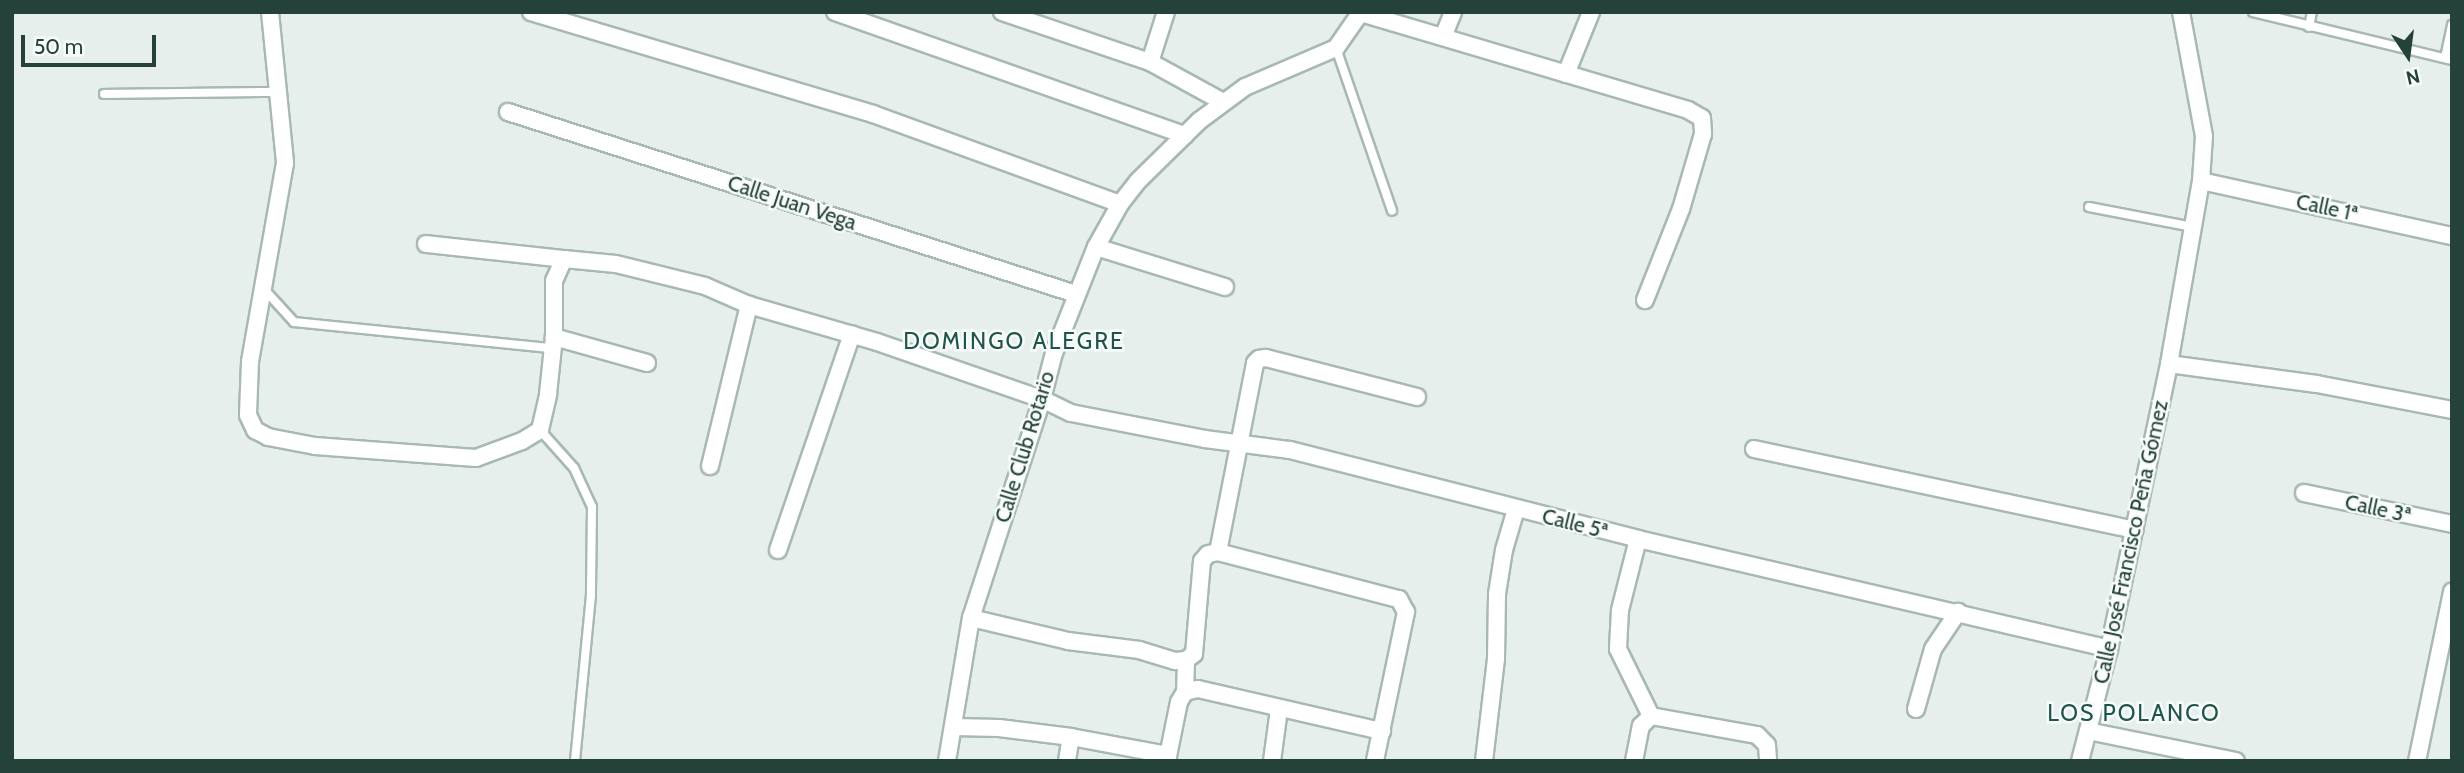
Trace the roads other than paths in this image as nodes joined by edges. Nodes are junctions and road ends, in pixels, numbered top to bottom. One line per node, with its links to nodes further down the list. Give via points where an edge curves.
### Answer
1 (270, 12): 19 (street)
2 (531, 12): 25 (street, via 873,114)
3 (835, 12): 23 (street)
4 (1002, 12): 17 (street)
5 (1166, 12): 17 (street)
6 (1453, 12): 14 (street)
7 (1591, 12): 18 (street)
8 (2181, 12): 24 (street, Calle José Francisco Peña Gómez, via 2204,136)
9 (2253, 12): 13 (lane)
10 (2312, 12): 13 (lane)
11 (1361, 13): 14 (street); 15 (street)
12 (2452, 25): 16 (lane)
13 (2309, 27): 16 (lane)
14 (1443, 37): 18 (street)
15 (1336, 48): 21 (street, Calle Club Rotario, via 1274,72); 27 (lane)
16 (2448, 59)
17 (1150, 62): 21 (street)
18 (1566, 74): 36 (street, via 1702,118 1703,134 1681,209)
19 (279, 92): 20 (lane); 33 (street, via 285,163)
20 (104, 94)
21 (1223, 102): 23 (street, Calle Club Rotario)
22 (508, 112): 35 (street, Calle Juan Vega)
23 (1185, 135): 25 (street, Calle Club Rotario)
24 (2202, 181): 28 (street, Calle José Francisco Peña Gómez); 29 (street, Calle 1ª)
25 (1120, 204): 31 (street, Calle Club Rotario)
26 (2089, 207): 28 (lane)
27 (1392, 211)
28 (2193, 227): 41 (street, Calle José Francisco Peña Gómez)
29 (2452, 236)
30 (426, 244): 32 (street, Calle 5ª)
31 (1096, 247): 34 (street); 35 (street, Calle Club Rotario)
32 (564, 259): 37 (street, Calle 5ª, via 616,264 705,286); 39 (street, via 554,281)
33 (262, 287): 39 (lane, via 294,322); 45 (street, via 247,401 256,430 268,437 314,446 476,458)
34 (1226, 287)
35 (1076, 294): 43 (street, Calle Club Rotario)
36 (1645, 300)
37 (749, 305): 38 (street, Calle 5ª); 48 (street)
38 (852, 334): 43 (street, Calle 5ª); 54 (street)
39 (553, 342): 40 (street); 45 (street)
40 (646, 363)
41 (2169, 364): 44 (street, via 2355,390); 52 (street, Calle José Francisco Peña Gómez)
42 (1416, 397): 46 (street, via 1259,359)
43 (1042, 399): 46 (street, Calle 5ª, via 1071,413); 58 (street, Calle Club Rotario)
44 (2452, 410)
45 (540, 430): 71 (lane, via 574,468 592,507 591,594)
46 (1241, 443): 50 (street, Calle 5ª, via 1290,450); 55 (street)
47 (1754, 449): 52 (street)
48 (710, 466)
49 (2304, 493): 51 (street, Calle 3ª)
50 (1516, 509): 53 (street, Calle 5ª); 76 (street, via 1497,594 1496,659)
51 (2452, 524)
52 (2134, 530): 59 (street, Calle José Francisco Peña Gómez)
53 (1638, 539): 57 (street, Calle 5ª); 64 (street, via 1620,610 1618,649)
54 (778, 550)
55 (1218, 552): 60 (street, via 1202,561 1194,654); 66 (street, via 1399,599 1406,612)
56 (2452, 592): 81 (street)
57 (1958, 612): 59 (street, Calle 5ª); 63 (street, via 1933,649)
58 (971, 618): 60 (street, via 1068,641); 65 (street, Calle Club Rotario)
59 (2109, 649): 67 (street, Calle José Francisco Peña Gómez)
60 (1186, 660): 61 (street)
61 (1185, 692): 62 (street, via 1198,689); 70 (street, via 1174,714)
62 (1279, 709): 66 (street); 74 (street)
63 (1916, 709)
64 (1651, 716): 77 (street, via 1641,726); 78 (street, via 1757,735 1767,745)
65 (955, 727): 68 (street); 72 (street, Calle Club Rotario)
66 (1382, 730): 75 (street)
67 (2088, 731): 69 (street); 79 (street, Calle José Francisco Peña Gómez)
68 (1071, 737): 70 (street); 73 (street)
69 (2190, 757): 80 (street)
70 (1167, 758)
71 (575, 761)
72 (947, 761)
73 (1067, 761)
74 (1272, 761)
75 (1375, 761)
76 (1484, 761)
77 (1634, 761)
78 (1768, 761)
79 (2080, 761)
80 (2236, 761)
81 (2417, 761)

